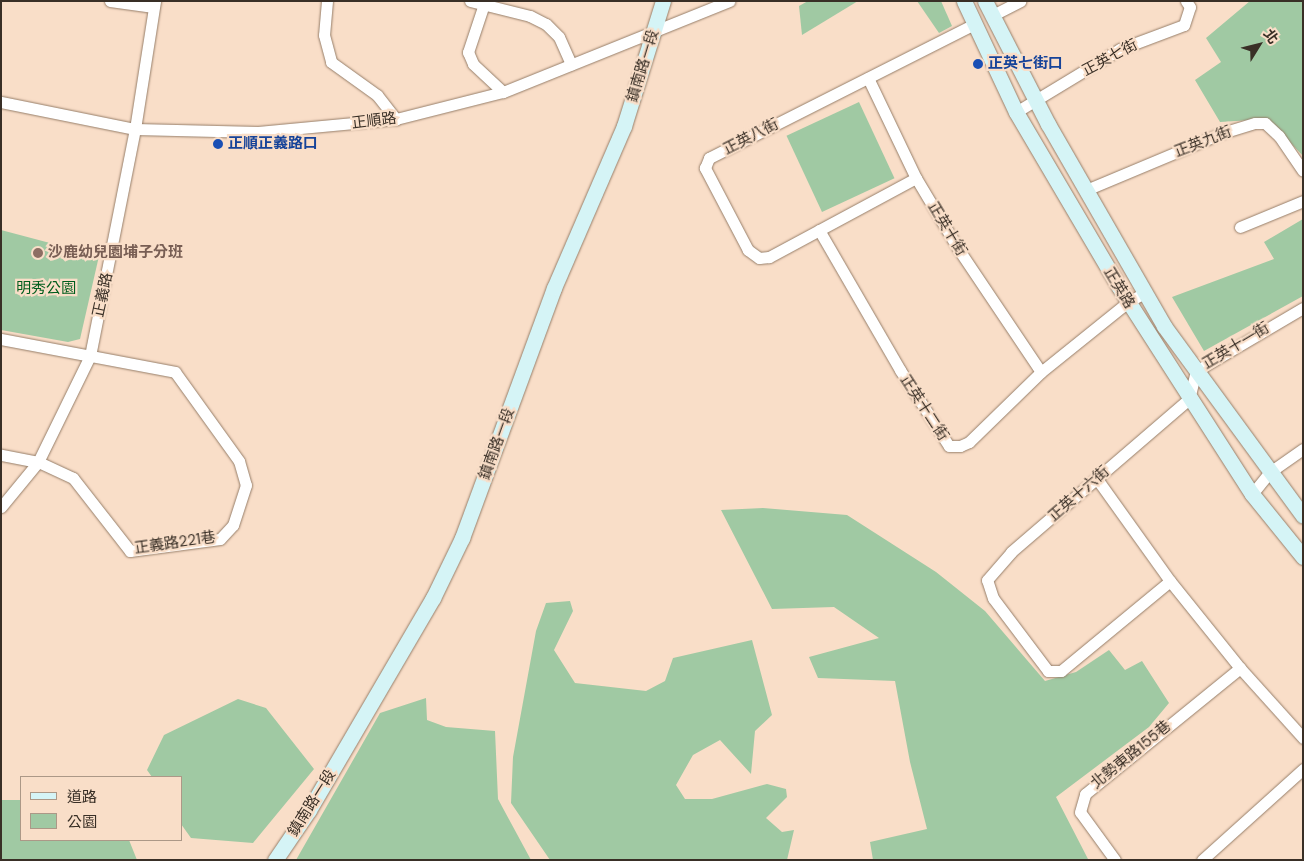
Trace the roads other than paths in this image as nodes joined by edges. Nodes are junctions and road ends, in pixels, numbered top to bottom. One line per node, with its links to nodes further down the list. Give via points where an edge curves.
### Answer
1 (110, 1): 11 (street)
2 (327, 1): 21 (street, via 324,35 331,62 377,95)
3 (470, 1): 10 (street)
4 (663, 1): 14 (street, 鎮南路一段)
5 (729, 1): 14 (street, 正順路)
6 (964, 1): 13 (street, 正英路)
7 (985, 1): 12 (street, 正英路)
8 (1020, 1): 12 (street)
9 (1186, 1): 18 (street, 正英七街, via 1190,7 1184,25 1120,49)
10 (485, 2): 15 (street, via 546,24 559,37); 17 (street, via 468,52 473,64)
11 (154, 4): 22 (street, 正義路)
12 (991, 16): 18 (street, 正英路)
13 (974, 24): 16 (street, 正英八街); 20 (street, 正英路)
14 (654, 31): 15 (street, 正順路); 50 (street, 鎮南路一段, via 624,126 554,288 462,538 428,607 309,810)
15 (571, 64): 17 (street, 正順路)
16 (868, 78): 24 (street, 正英十街); 28 (street, 正英八街, via 709,158 705,168 748,250 759,258 769,257)
17 (504, 92): 21 (street, 正順路)
18 (1036, 99): 20 (street, 正英七街); 25 (street, 正英路)
19 (1, 102): 22 (street, 正順路)
20 (1016, 112): 30 (street, 正英路)
21 (396, 119): 22 (street, 正順路, via 258,132)
22 (135, 129): 33 (street, 正義路)
23 (1303, 171): 25 (street, 正英九街, via 1279,136 1265,123 1255,123 1222,133)
24 (916, 178): 28 (street, 正英八街); 35 (street, 正英十街, via 959,250)
25 (1086, 190): 29 (street, 正英路)
26 (1303, 201): 27 (street)
27 (1240, 227)
28 (819, 230): 35 (street, 正英十二街, via 900,370 950,446 969,442)
29 (1144, 293): 30 (street, 正英十二街); 34 (street, 正英路)
30 (1128, 302): 35 (street, 正英十二街); 36 (street, 正英路)
31 (1303, 308): 34 (street, 正英十一街)
32 (1, 339): 33 (street)
33 (90, 356): 39 (street, 正義路); 39 (street, 正義路221巷, via 175,372 239,460 246,485 233,525 220,540 130,551 73,478)
34 (1196, 371): 36 (street, 正英十一街); 40 (street, 正英路)
35 (1041, 372)
36 (1189, 398): 41 (street, 正英十六街); 42 (street, 正英路)
37 (1303, 449): 40 (street)
38 (1, 455): 39 (street)
39 (38, 462): 43 (street, 正義路)
40 (1270, 472): 42 (street); 44 (street, 正英路)
41 (1097, 479): 46 (street); 46 (street, 正英十六街, via 994,569 987,580 993,598 1048,671 1061,671)
42 (1252, 494): 45 (street, 正英路)
43 (1, 506)
44 (1303, 516)
45 (1303, 557)
46 (1170, 581): 47 (street)
47 (1240, 668): 48 (street); 51 (street, 北勢東路155巷, via 1085,794 1080,812)
48 (1303, 738)
49 (1303, 769): 52 (street)
50 (275, 860)
51 (1115, 860)
52 (1202, 860)

